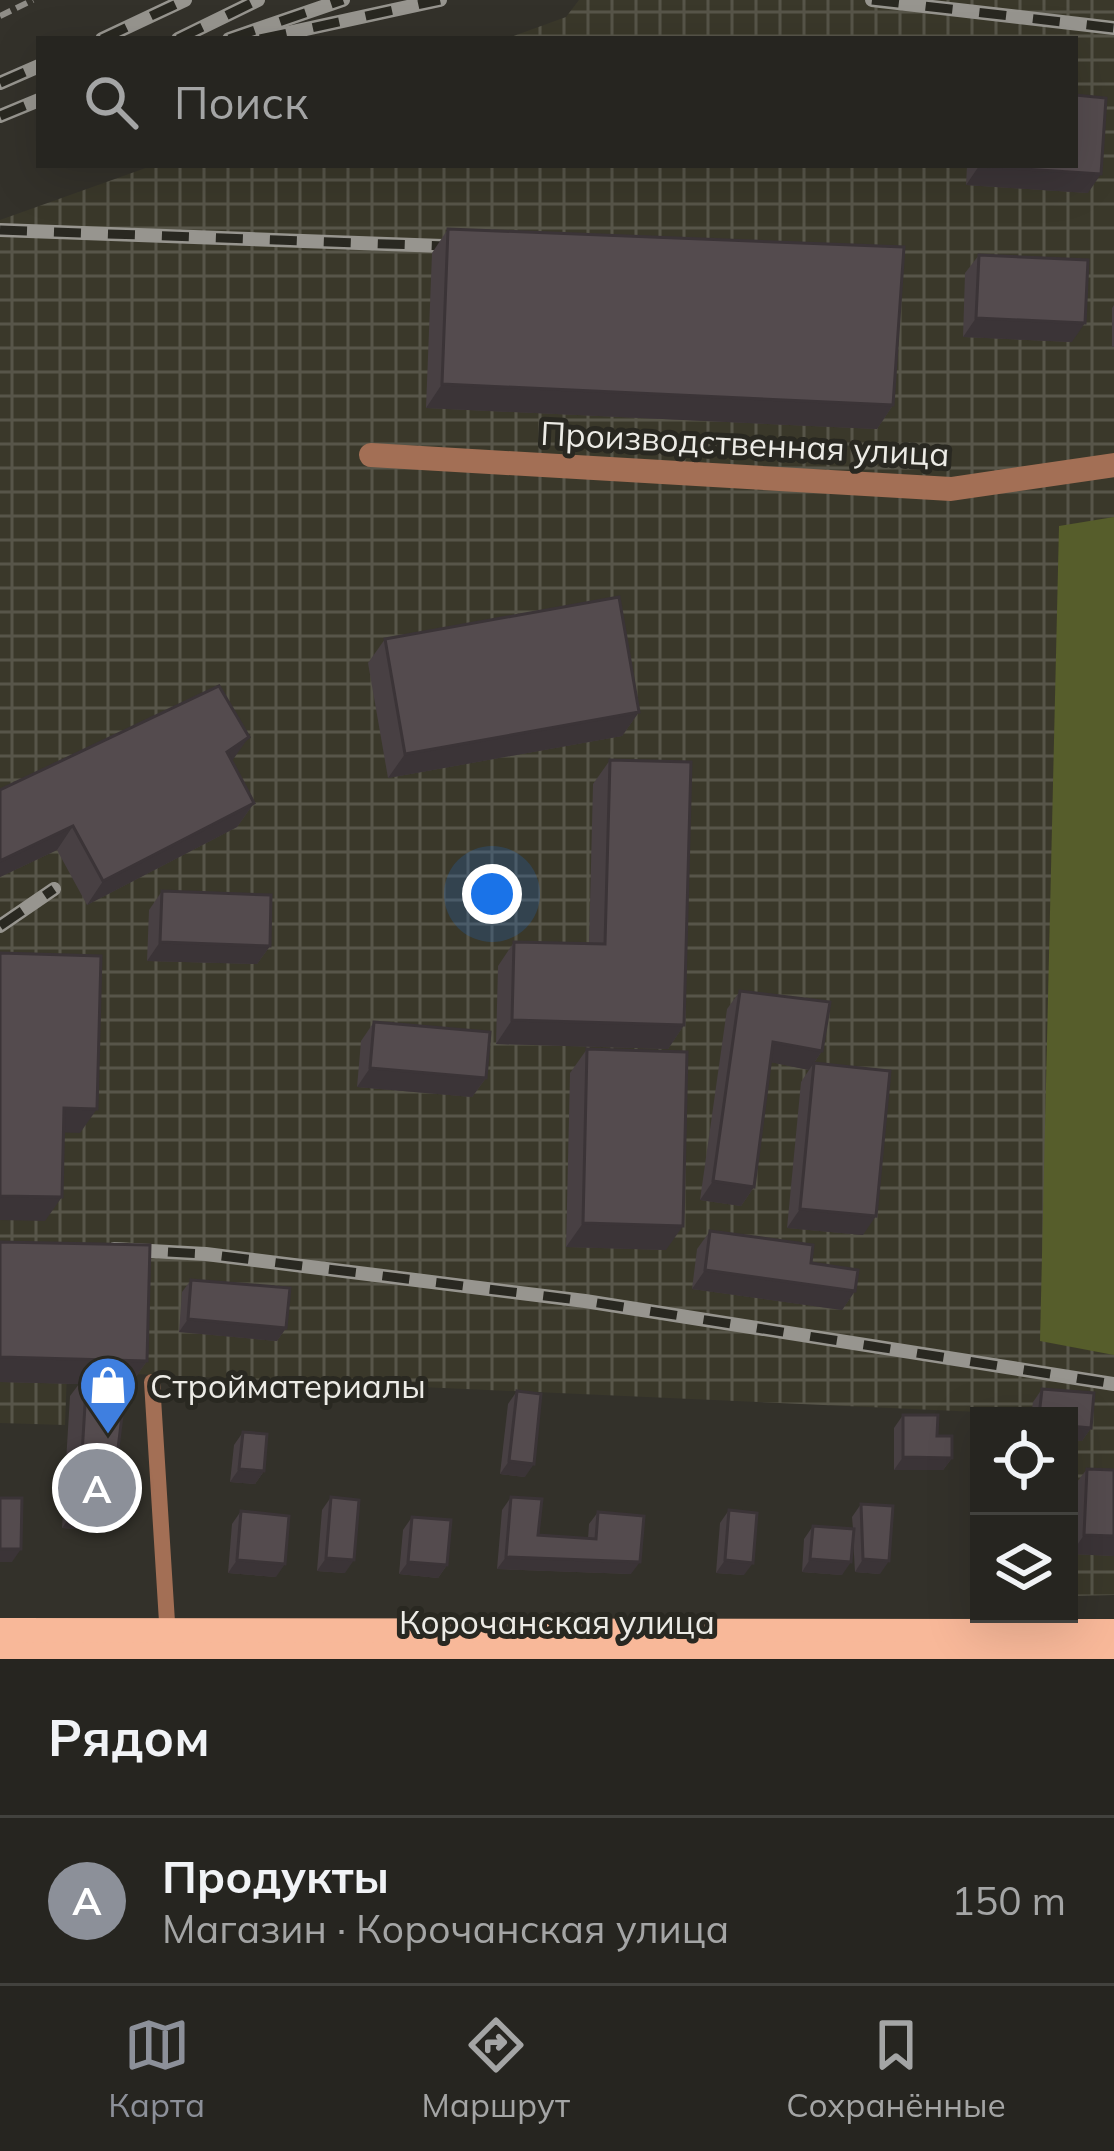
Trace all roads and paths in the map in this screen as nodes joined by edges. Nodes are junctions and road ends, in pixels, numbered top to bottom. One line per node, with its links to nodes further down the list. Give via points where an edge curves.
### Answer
1 (33, 0): 2 (path)
2 (0, 16)
3 (371, 455): 4 (street, Производственная улица, via 951,489)
4 (1114, 464)
5 (152, 1382): 8 (lane)
6 (0, 1633): 8 (main road, Корочанская улица)
7 (1114, 1634): 8 (main road, Корочанская улица)
8 (168, 1645): 9 (main road, Корочанская улица); 10 (main road, Корочанская улица)
9 (1114, 1656)
10 (0, 1658)

